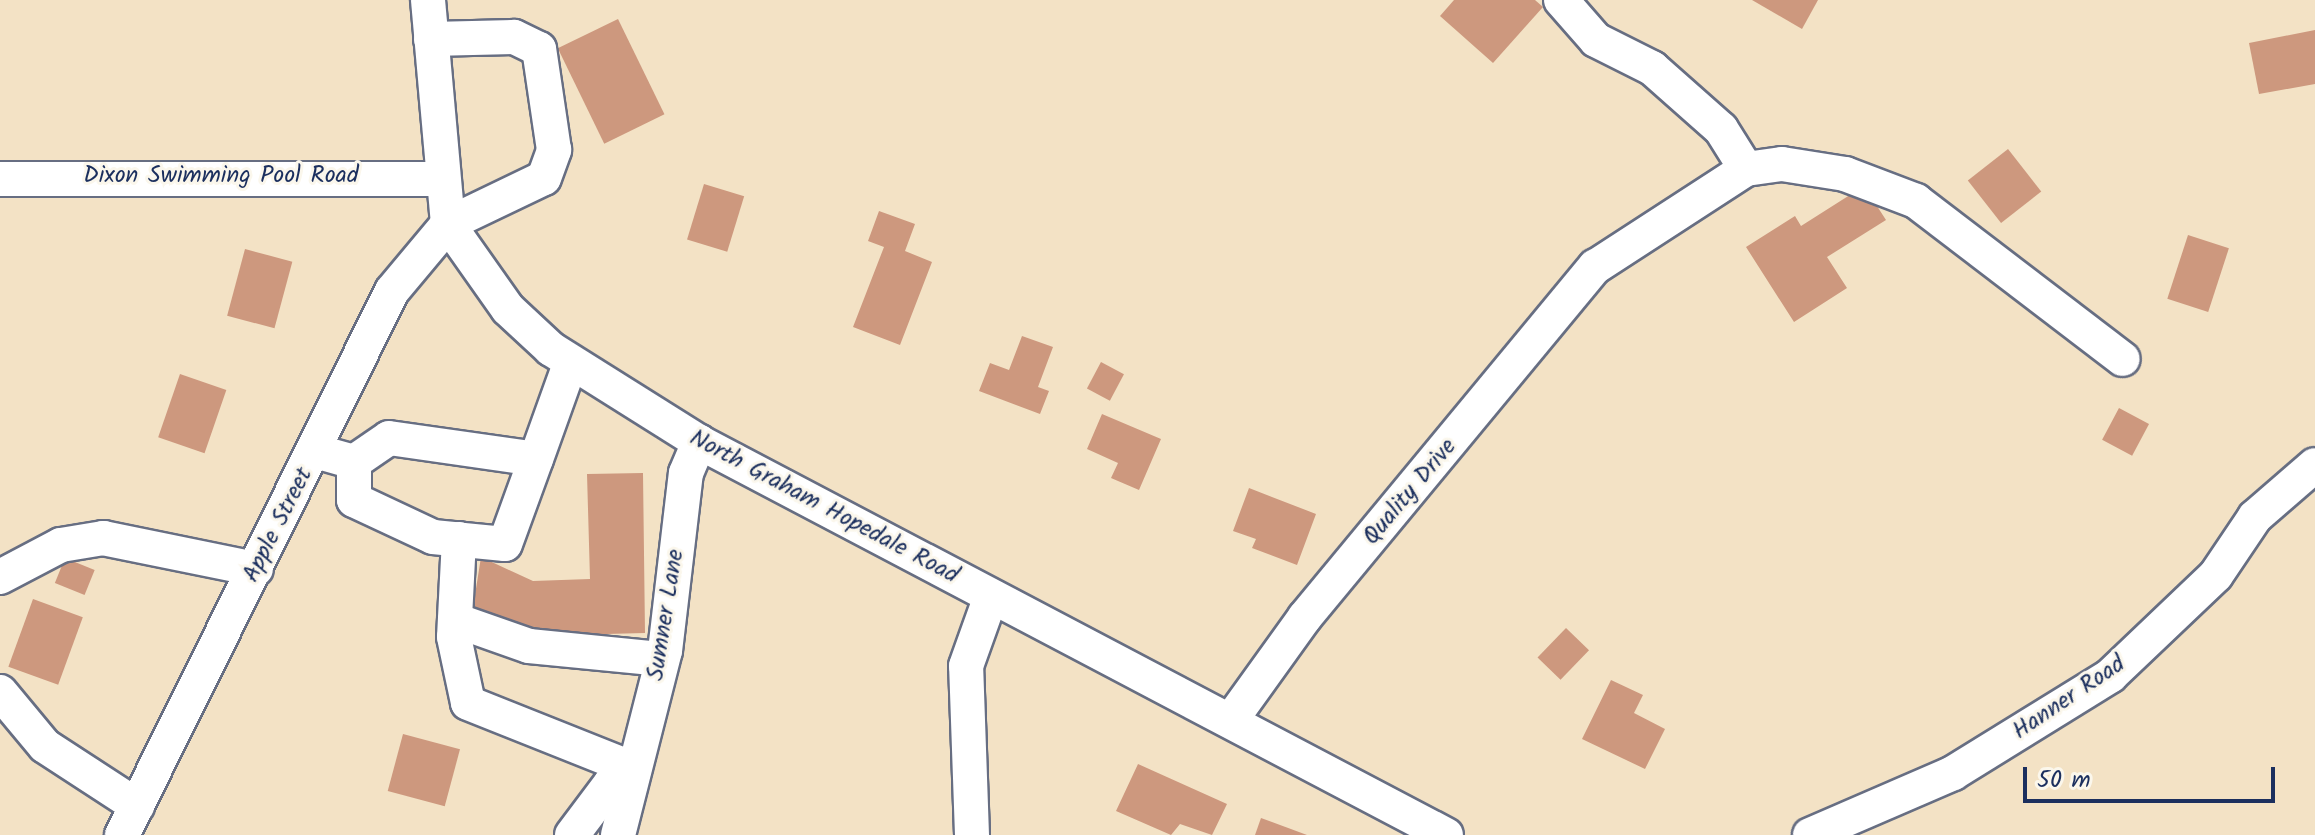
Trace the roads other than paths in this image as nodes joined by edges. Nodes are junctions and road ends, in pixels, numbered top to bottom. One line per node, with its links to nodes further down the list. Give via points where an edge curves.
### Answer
1 (428, 0): 3 (street, North Graham Hopedale Road)
2 (1561, 0): 4 (street, via 1596,40 1652,68 1721,129)
3 (431, 39): 6 (street, North Graham Hopedale Road); 7 (street, via 514,37 539,49 554,150 544,178)
4 (1746, 169): 8 (street, via 1782,164 1845,174 1916,201); 22 (street, Quality Drive, via 1595,267 1305,617)
5 (0, 179): 6 (street, Dixon Swimming Pool Road)
6 (441, 179): 7 (street, North Graham Hopedale Road)
7 (448, 224): 9 (street, North Graham Hopedale Road, via 508,309); 11 (street, Apple Street, via 392,291)
8 (2123, 359)
9 (570, 364): 10 (street, North Graham Hopedale Road); 12 (street)
10 (699, 442): 18 (street, North Graham Hopedale Road); 20 (street, Sumner Lane, via 686,473)
11 (315, 451): 13 (street); 16 (street, Apple Street)
12 (536, 459): 13 (street, via 389,438); 15 (street, via 505,544)
13 (354, 462): 15 (street, via 354,500 433,537)
14 (2315, 465): 29 (street, Hanner Road, via 2255,517 2216,575 2110,676 1953,773)
15 (459, 539): 19 (street)
16 (256, 569): 17 (street, via 103,538 61,545); 24 (street, Apple Street)
17 (0, 577)
18 (991, 596): 22 (street, North Graham Hopedale Road); 27 (street, via 966,666)
19 (455, 620): 20 (street, via 529,646); 23 (street, via 468,703)
20 (662, 659): 23 (street, Sumner Lane)
21 (0, 692): 24 (street, via 45,746)
22 (1231, 720): 28 (street, North Graham Hopedale Road)
23 (632, 776): 25 (street, via 611,783); 26 (street, Sumner Lane)
24 (129, 821)
25 (572, 835)
26 (618, 835)
27 (972, 835)
28 (1446, 835)
29 (1810, 835)

